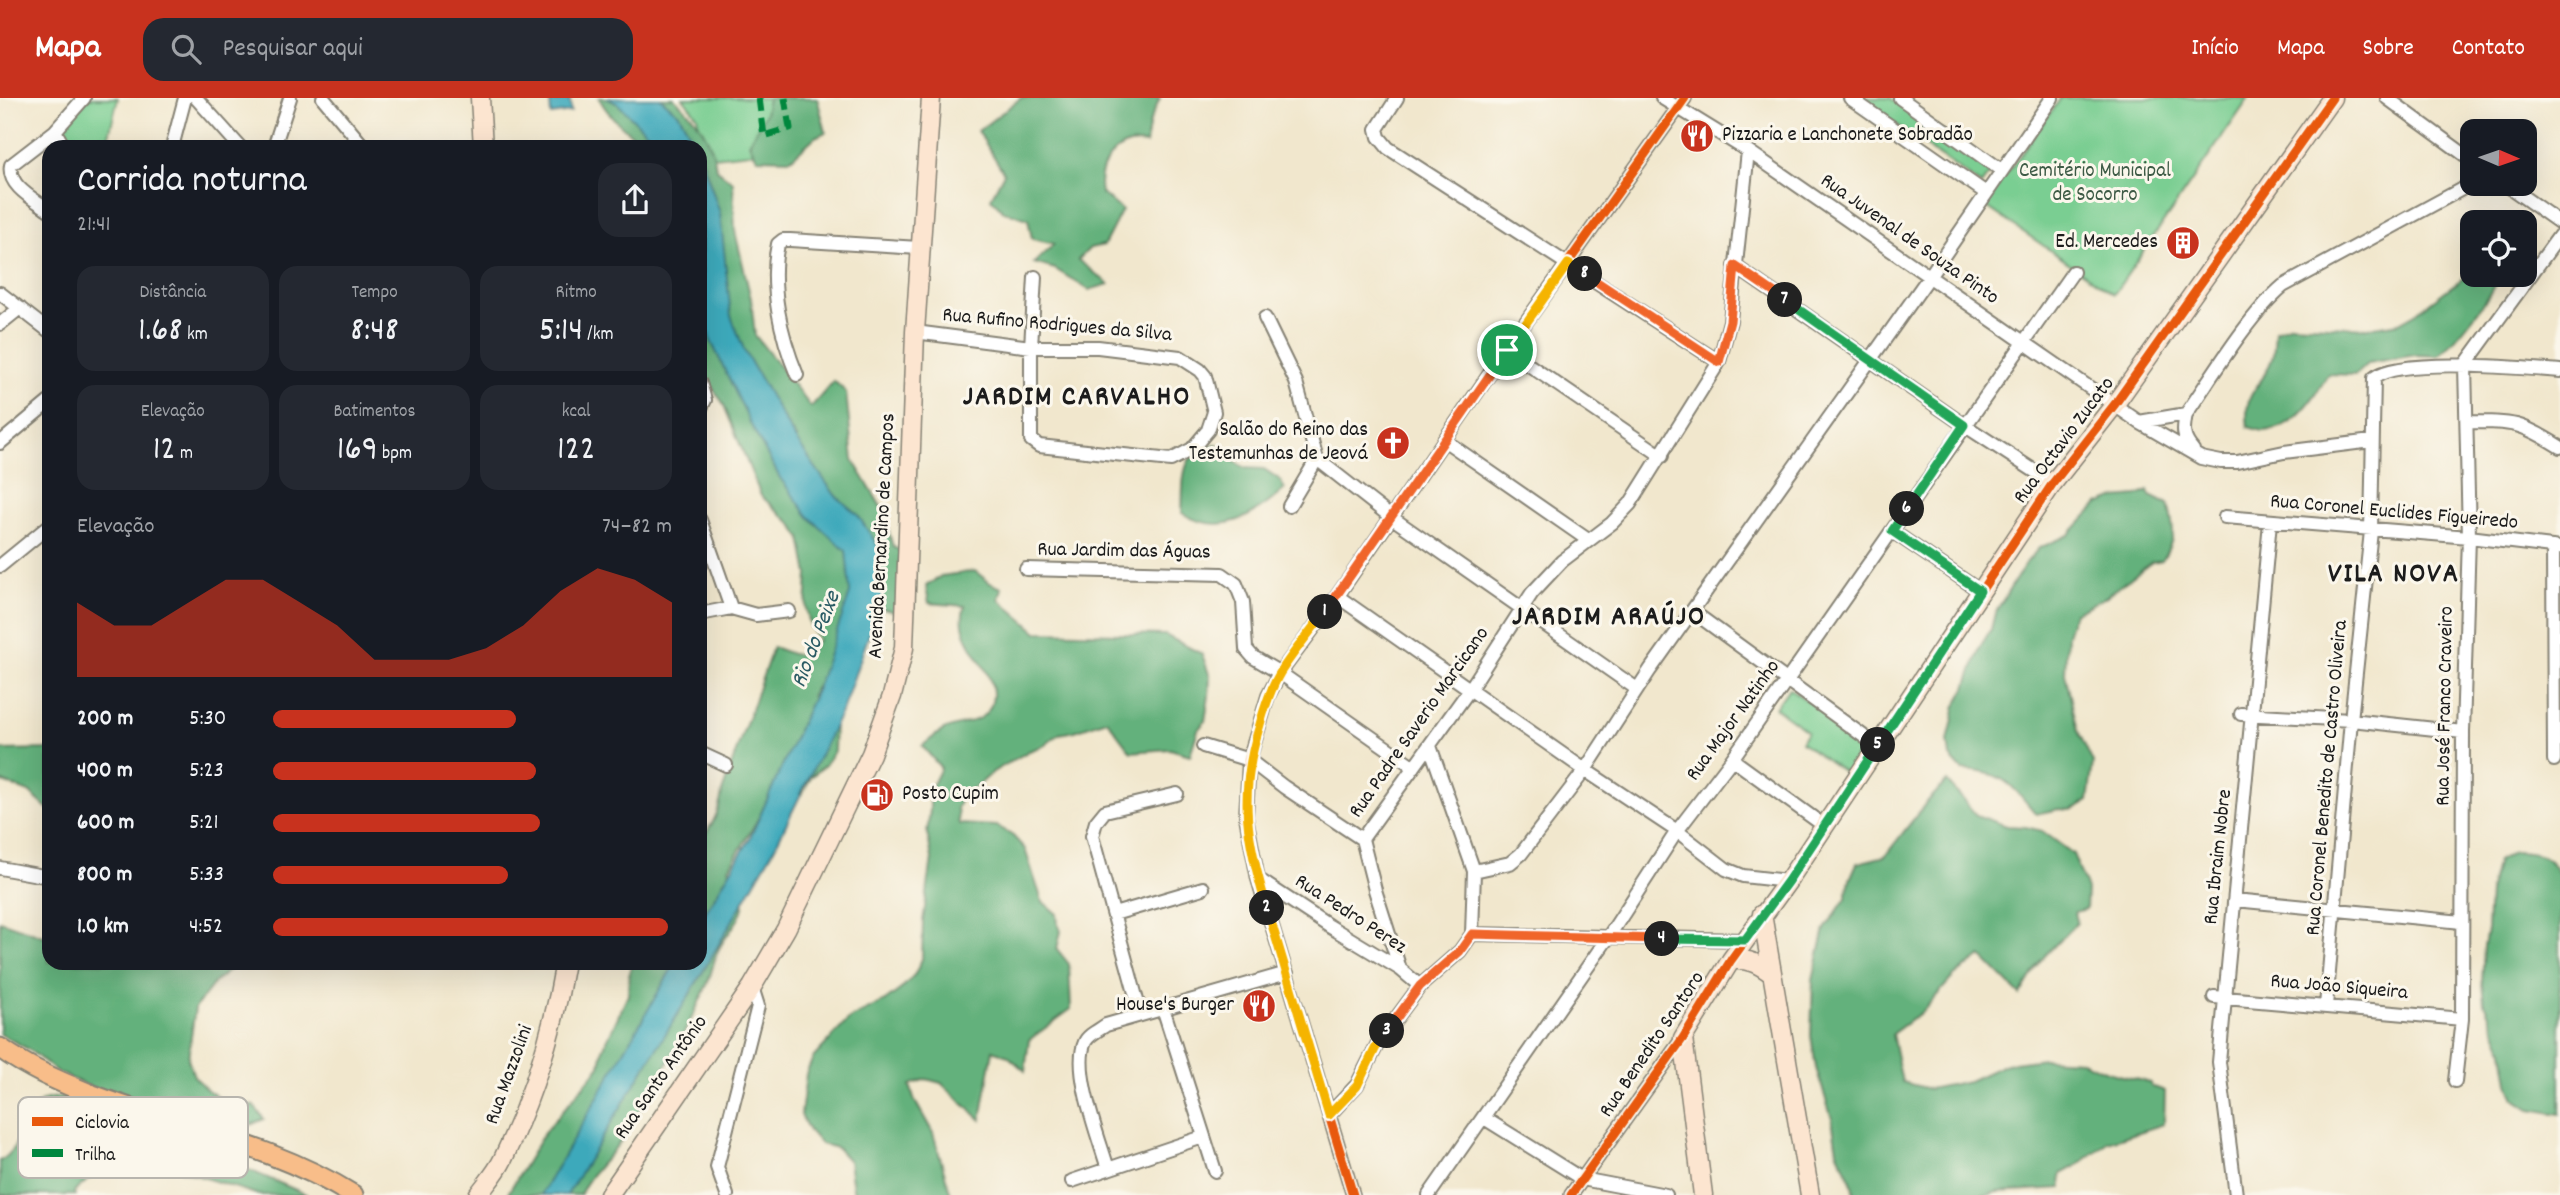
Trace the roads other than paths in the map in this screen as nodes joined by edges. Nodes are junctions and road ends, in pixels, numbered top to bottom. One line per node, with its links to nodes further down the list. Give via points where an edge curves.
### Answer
1 (84, 98): 16 (street)
2 (185, 98): 19 (street)
3 (196, 98): 20 (street)
4 (290, 98): 21 (street)
5 (323, 98): 22 (street)
6 (480, 98): 23 (street)
7 (931, 98): 34 (street, Avenida Bernardino de Campos)
8 (1397, 98): 35 (street, via 1377,129 1388,148)
9 (1662, 98): 15 (street, Rua Juvenal de Souza Pinto)
10 (1850, 98): 29 (street)
11 (2052, 98): 27 (street)
12 (2332, 98): 54 (street, Rua Octavio Zucato)
13 (2387, 98): 26 (street)
14 (1906, 100): 27 (street)
15 (1682, 104): 25 (street, Rua Juvenal de Souza Pinto); 35 (street)
16 (55, 131): 17 (street); 18 (street)
17 (43, 140)
18 (60, 140)
19 (174, 140)
20 (234, 140)
21 (276, 140)
22 (358, 140)
23 (483, 140)
24 (42, 141): 31 (street, via 11,164 10,175)
25 (1748, 151): 36 (street, Rua Padre Saverio Marcicano); 39 (street, Rua Juvenal de Souza Pinto)
26 (2460, 151)
27 (2001, 170): 29 (street)
28 (2460, 190): 56 (street, via 2283,286 2252,321)
29 (1986, 193): 39 (street)
30 (2522, 196): 32 (street)
31 (42, 205)
32 (2560, 223)
33 (2560, 235): 51 (street)
34 (919, 248): 45 (street, Avenida Bernardino de Campos); 53 (street, via 790,240 778,244 774,259 779,316 784,345)
35 (1568, 264): 48 (street); 50 (street)
36 (1735, 266): 49 (street); 50 (street, Rua Padre Saverio Marcicano, via 1730,321)
37 (2073, 272): 46 (street, Rua Major Natinho)
38 (1035, 277): 47 (street)
39 (1929, 277): 46 (street, Rua Juvenal de Souza Pinto); 49 (street)
40 (0, 293): 41 (street)
41 (20, 308): 43 (street); 44 (street)
42 (1265, 318): 66 (street, via 1296,383)
43 (0, 324)
44 (42, 325)
45 (915, 332): 47 (street, Rua Rufino Rodrigues da Silva); 129 (street, Avenida Bernardino de Campos, via 904,649 871,754 786,929)
46 (2024, 343): 54 (street, Rua Juvenal de Souza Pinto); 59 (street, Rua Major Natinho)
47 (1031, 347): 47 (street, Rua Rufino Rodrigues da Silva, via 1030,434 1039,446 1171,460 1192,449 1208,430 1214,412 1205,376 1180,357 1097,347)
48 (1507, 350): 60 (street); 64 (street)
49 (1870, 359): 59 (street); 86 (street)
50 (1719, 362): 64 (street, Rua Padre Saverio Marcicano)
51 (2465, 365): 52 (street); 58 (street, Rua José Franco Craveiro); 61 (street, Rua Coronel Benedito de Castro Oliveira, via 2387,370 2374,378)
52 (2560, 370)
53 (797, 375)
54 (2115, 404): 57 (street, Rua Juvenal de Souza Pinto); 67 (street, Rua Octavio Zucato)
55 (42, 408): 62 (street)
56 (2186, 414): 57 (street); 65 (street, via 2184,439)
57 (2139, 422): 65 (street, Rua Juvenal de Souza Pinto)
58 (2468, 422): 63 (street, via 2518,424); 75 (street, Rua José Franco Craveiro)
59 (1964, 425): 67 (street); 72 (street, Rua Major Natinho)
60 (1444, 440): 69 (street); 77 (street)
61 (2372, 441): 65 (street, via 2237,462); 73 (street, Rua Coronel Benedito de Castro Oliveira)
62 (0, 443)
63 (2560, 447)
64 (1662, 456): 77 (street, Rua Padre Saverio Marcicano, via 1630,504)
65 (2201, 458)
66 (1317, 459): 68 (street); 69 (street)
67 (2053, 483): 81 (street, Rua Octavio Zucato)
68 (1289, 506)
69 (1391, 517): 82 (street); 84 (street)
70 (2225, 517): 71 (street, Rua Coronel Euclides Figueiredo)
71 (2270, 522): 73 (street, Rua Coronel Euclides Figueiredo); 92 (street, Rua Ibraim Nobre)
72 (1892, 531): 81 (street); 89 (street, Rua Major Natinho)
73 (2371, 531): 75 (street, Rua Coronel Euclides Figueiredo); 93 (street, Rua Coronel Benedito de Castro Oliveira)
74 (42, 532): 79 (street)
75 (2469, 537): 78 (street, Rua Coronel Euclides Figueiredo); 94 (street, Rua José Franco Craveiro)
76 (707, 539): 83 (street)
77 (1588, 540): 84 (street, Rua Padre Saverio Marcicano, via 1562,561)
78 (2556, 548): 101 (street)
79 (0, 566)
80 (1026, 569): 88 (street, Rua Jardim das Águas, via 1222,574 1236,584 1243,602 1246,649)
81 (1980, 591): 97 (street, Rua Octavio Zucato)
82 (1337, 596): 88 (street); 90 (street)
83 (732, 608): 85 (street, via 756,615); 87 (street)
84 (1522, 608): 90 (street, Rua Padre Saverio Marcicano); 91 (street)
85 (789, 611)
86 (1692, 611): 89 (street); 91 (street)
87 (707, 613)
88 (1280, 673): 100 (street, via 1268,696); 103 (street)
89 (1786, 681): 97 (street); 99 (street, Rua Major Natinho)
90 (1470, 689): 96 (street, Rua Padre Saverio Marcicano); 104 (street)
91 (1637, 689): 104 (street)
92 (2246, 714): 93 (street); 115 (street, Rua Ibraim Nobre)
93 (2350, 720): 94 (street); 116 (street, Rua Coronel Benedito de Castro Oliveira)
94 (2463, 732): 119 (street, Rua José Franco Craveiro)
95 (1203, 746): 100 (street)
96 (1430, 746): 103 (street, Rua Padre Saverio Marcicano); 110 (street)
97 (1877, 746): 106 (street, Rua Octavio Zucato)
98 (707, 756): 102 (street)
99 (1732, 759): 106 (street); 107 (street, Rua Major Natinho)
100 (1249, 760): 108 (street); 112 (street, via 1246,817)
101 (2554, 760)
102 (726, 765)
103 (1414, 767): 108 (street, Rua Padre Saverio Marcicano)
104 (1585, 770): 107 (street); 110 (street, via 1521,854 1510,863)
105 (1177, 794): 117 (street, via 1105,811 1096,822 1092,836)
106 (1823, 825): 113 (street, Rua Octavio Zucato)
107 (1677, 831): 113 (street, via 1726,869 1743,876); 121 (street, Rua Major Natinho)
108 (1362, 839): 125 (street, Rua Padre Saverio Marcicano)
109 (0, 868): 111 (street)
110 (1474, 871): 120 (street)
111 (42, 876)
112 (1258, 879): 125 (street, Rua Pedro Perez); 126 (street)
113 (1788, 881): 118 (street, Rua Octavio Zucato)
114 (1203, 888): 117 (street)
115 (2235, 900): 116 (street); 130 (street, Rua Ibraim Nobre)
116 (2336, 911): 119 (street); 131 (street, Rua Coronel Benedito de Castro Oliveira)
117 (1114, 914): 133 (street)
118 (1762, 914): 122 (street, Rua Benedito Santoro); 127 (street)
119 (2462, 922): 134 (street, Rua José Franco Craveiro)
120 (1472, 934): 121 (street); 128 (street, via 1460,951)
121 (1607, 939): 122 (street); 140 (street, Rua Major Natinho)
122 (1745, 940): 123 (street, Rua Benedito Santoro)
123 (1731, 960): 127 (street, via 1752,961); 135 (street, Rua Benedito Santoro)
124 (564, 970): 149 (street, Rua Mazzolini, via 558,1009 525,1105 502,1162)
125 (1400, 970): 128 (street, Rua Pedro Perez)
126 (1287, 972): 132 (street); 139 (street)
127 (1772, 974): 156 (street)
128 (1420, 986): 139 (street, via 1378,1043 1357,1086)
129 (752, 987): 150 (street, Rua Santo Antônio); 151 (street, via 758,1006 717,1167)
130 (2220, 997): 131 (street, Rua João Siqueira); 157 (street, Rua Ibraim Nobre, via 2219,1062)
131 (2326, 1006): 134 (street, Rua João Siqueira)
132 (1164, 1012): 133 (street); 141 (street)
133 (1141, 1015): 143 (street, via 1106,1025 1086,1039 1081,1054 1080,1072)
134 (2462, 1018): 137 (street, Rua José Franco Craveiro)
135 (1683, 1038): 145 (street, Rua Benedito Santoro); 155 (street)
136 (0, 1048): 138 (main road, via 50,1078)
137 (2455, 1081)
138 (98, 1097)
139 (1329, 1115): 147 (street)
140 (1484, 1118): 145 (street); 152 (street, Rua Major Natinho)
141 (1203, 1137): 143 (street); 144 (street)
142 (248, 1146): 148 (main road, via 311,1170)
143 (1108, 1168): 146 (street)
144 (1214, 1171)
145 (1582, 1179): 153 (street, Rua Benedito Santoro); 154 (street)
146 (1072, 1181)
147 (1350, 1194)
148 (353, 1195)
149 (478, 1195)
150 (609, 1195)
151 (727, 1195)
152 (1429, 1195)
153 (1571, 1195)
154 (1666, 1195)
155 (1703, 1195)
156 (1810, 1195)
157 (2236, 1195)

